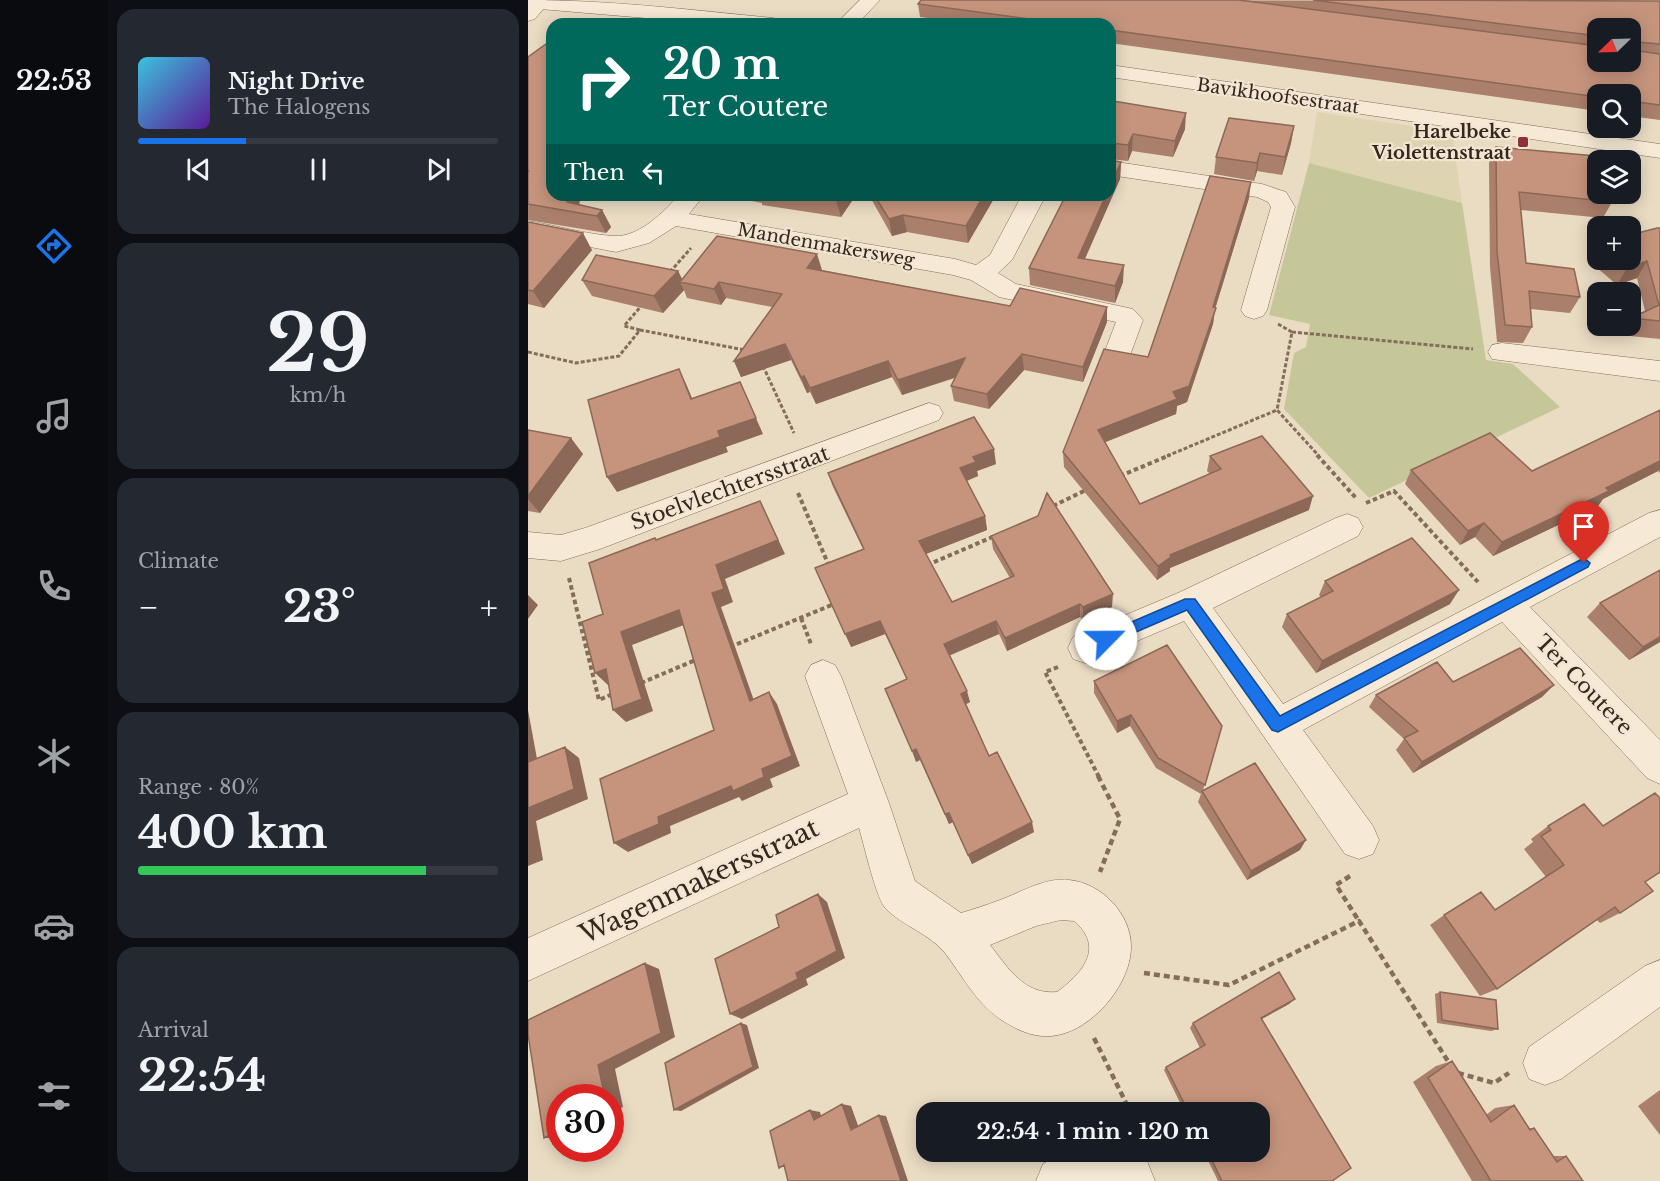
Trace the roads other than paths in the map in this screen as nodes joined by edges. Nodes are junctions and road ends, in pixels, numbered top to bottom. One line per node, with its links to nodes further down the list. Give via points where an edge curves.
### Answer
1 (871, 0): 4 (street)
2 (532, 7): 3 (street)
3 (688, 18)
4 (852, 18)
5 (1116, 72): 6 (street, Bavikhoofsestraat)
6 (1660, 151)
7 (1116, 169): 13 (street, via 1262,191 1278,197 1283,207)
8 (687, 201): 10 (street)
9 (1031, 201): 12 (street, via 1000,260)
10 (672, 218): 11 (street, via 640,238 616,244); 12 (street, Mandenmakersweg)
11 (528, 228)
12 (980, 274): 14 (street, Mandenmakersweg, via 1008,291 1124,315 1130,320)
13 (1254, 310)
14 (1119, 351)
15 (1502, 352): 16 (street)
16 (1660, 371)
17 (929, 413): 20 (street, Stoelvlechtersstraat, via 561,548)
18 (1660, 522): 22 (street)
19 (1347, 527): 21 (street)
20 (528, 545)
21 (1190, 603): 23 (street); 25 (street)
22 (1504, 606): 25 (street); 26 (street, Ter Coutere)
23 (1085, 648)
24 (823, 676): 27 (street)
25 (1278, 725): 28 (street)
26 (1660, 766)
27 (870, 803): 29 (street, via 899,894); 30 (street, Wagenmakersstraat)
28 (1359, 840)
29 (957, 935): 29 (street, via 1014,1003 1035,1014 1055,1014 1077,1005 1094,987 1110,956 1107,928 1094,910 1072,900 1048,901)
30 (528, 960)
31 (1660, 981): 32 (street)
32 (1545, 1063)
33 (1060, 1181): 34 (street, via 1089,1164 1112,1161 1128,1173)
34 (1131, 1181)

